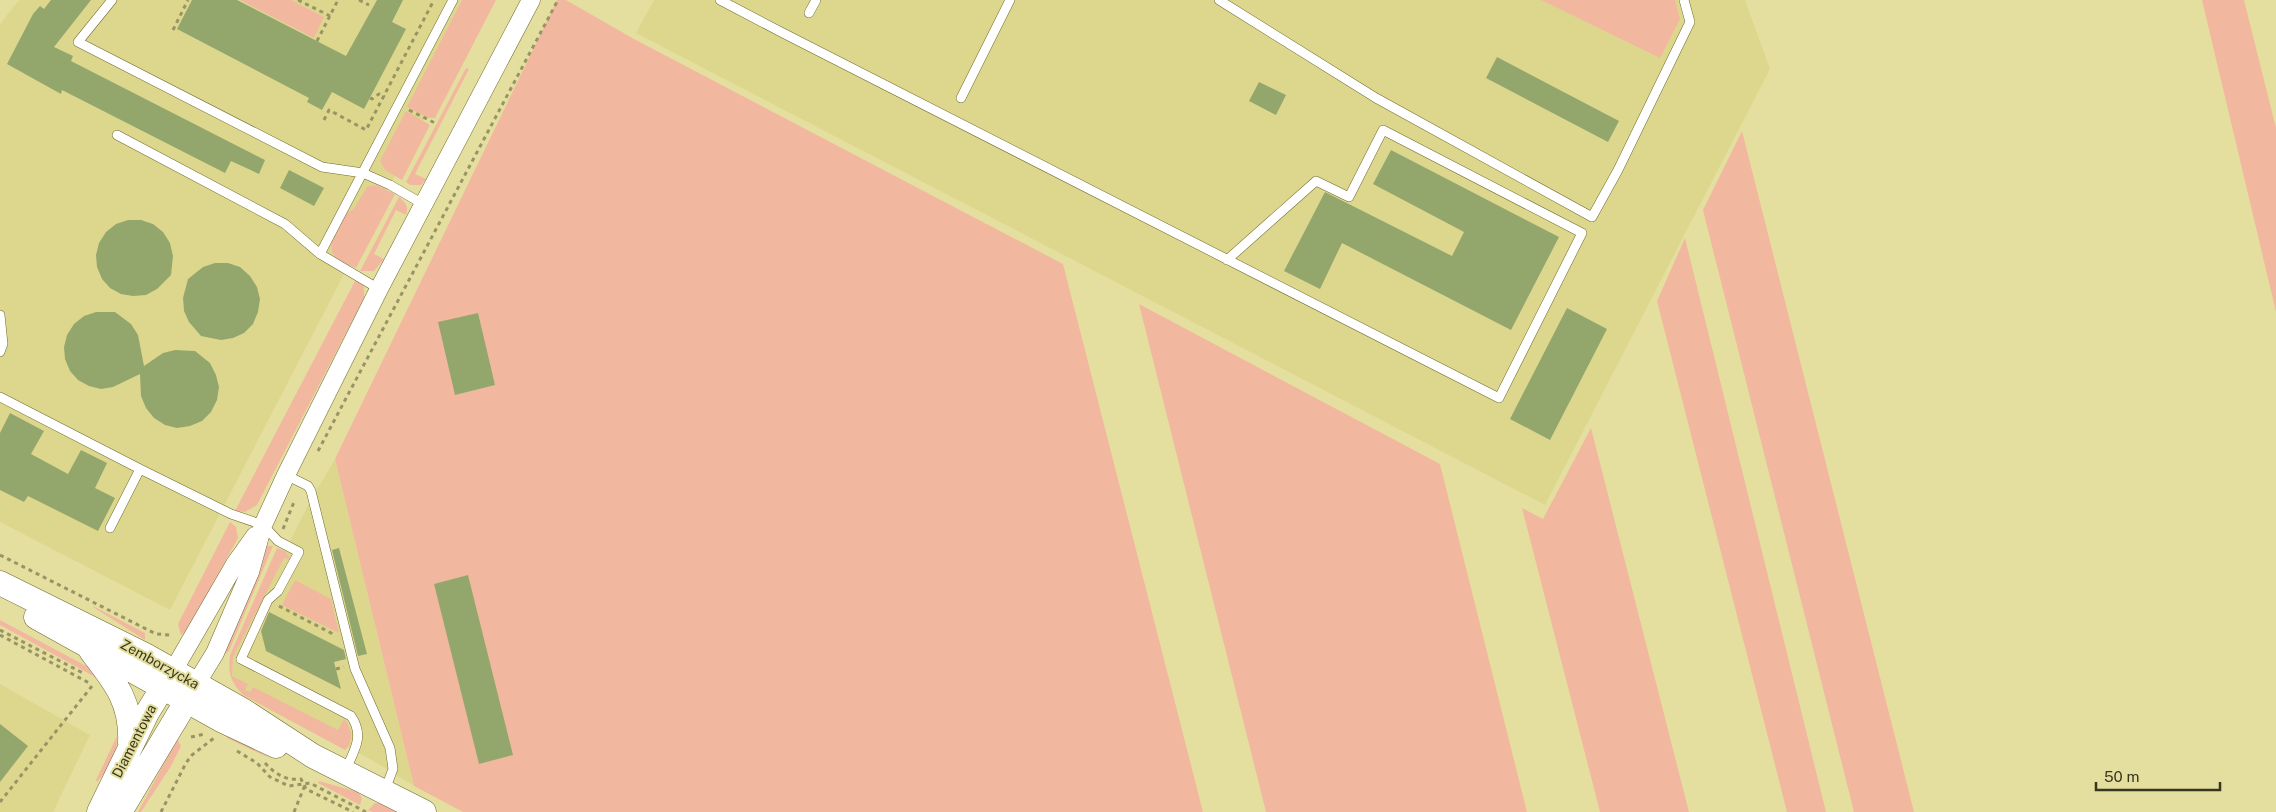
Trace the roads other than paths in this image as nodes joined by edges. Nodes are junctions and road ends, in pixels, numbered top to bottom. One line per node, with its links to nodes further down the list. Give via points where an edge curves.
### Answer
1 (112, 0): 12 (lane, via 78,42 322,168)
2 (453, 0): 12 (lane)
3 (530, 0): 13 (street)
4 (720, 0): 15 (lane)
5 (816, 0): 9 (lane)
6 (1010, 0): 10 (lane)
7 (1219, 0): 8 (lane, via 1376,98 1592,217 1690,22)
8 (1684, 0)
9 (809, 13)
10 (961, 98)
11 (117, 135): 14 (lane, via 285,224)
12 (363, 173): 13 (lane); 14 (lane)
13 (423, 204): 16 (street)
14 (320, 254): 16 (lane)
15 (1227, 260): 15 (lane, via 1499,398 1582,233 1383,130 1349,197 1316,181)
16 (379, 289): 21 (street)
17 (0, 315): 18 (lane, via 3,344)
18 (0, 352)
19 (0, 397): 20 (lane)
20 (140, 469): 22 (lane, via 231,514); 23 (lane)
21 (286, 475): 22 (street); 31 (lane, via 308,486 311,491 355,669 390,748 393,769)
22 (263, 525): 27 (street, via 235,564); 28 (street, via 250,572 215,654); 30 (lane, via 278,541 299,552 278,591 268,600 241,659 351,716 359,739)
23 (110, 528)
24 (0, 583): 27 (street, Zemborzycka, via 145,654)
25 (0, 595): 26 (street, Zemborzycka)
26 (87, 646): 27 (street, Zemborzycka); 29 (street, Zemborzycka, via 126,703 131,730)
27 (168, 679): 28 (street, Zemborzycka); 29 (street, Diamentowa, via 146,713)
28 (192, 692): 30 (street, Zemborzycka, via 256,737 286,750 313,756); 33 (street, Diamentowa)
29 (130, 747): 32 (street, Diamentowa)
30 (345, 772): 31 (street, Zemborzycka)
31 (384, 792): 34 (street, Zemborzycka)
32 (99, 812)
33 (120, 812)
34 (424, 812)

